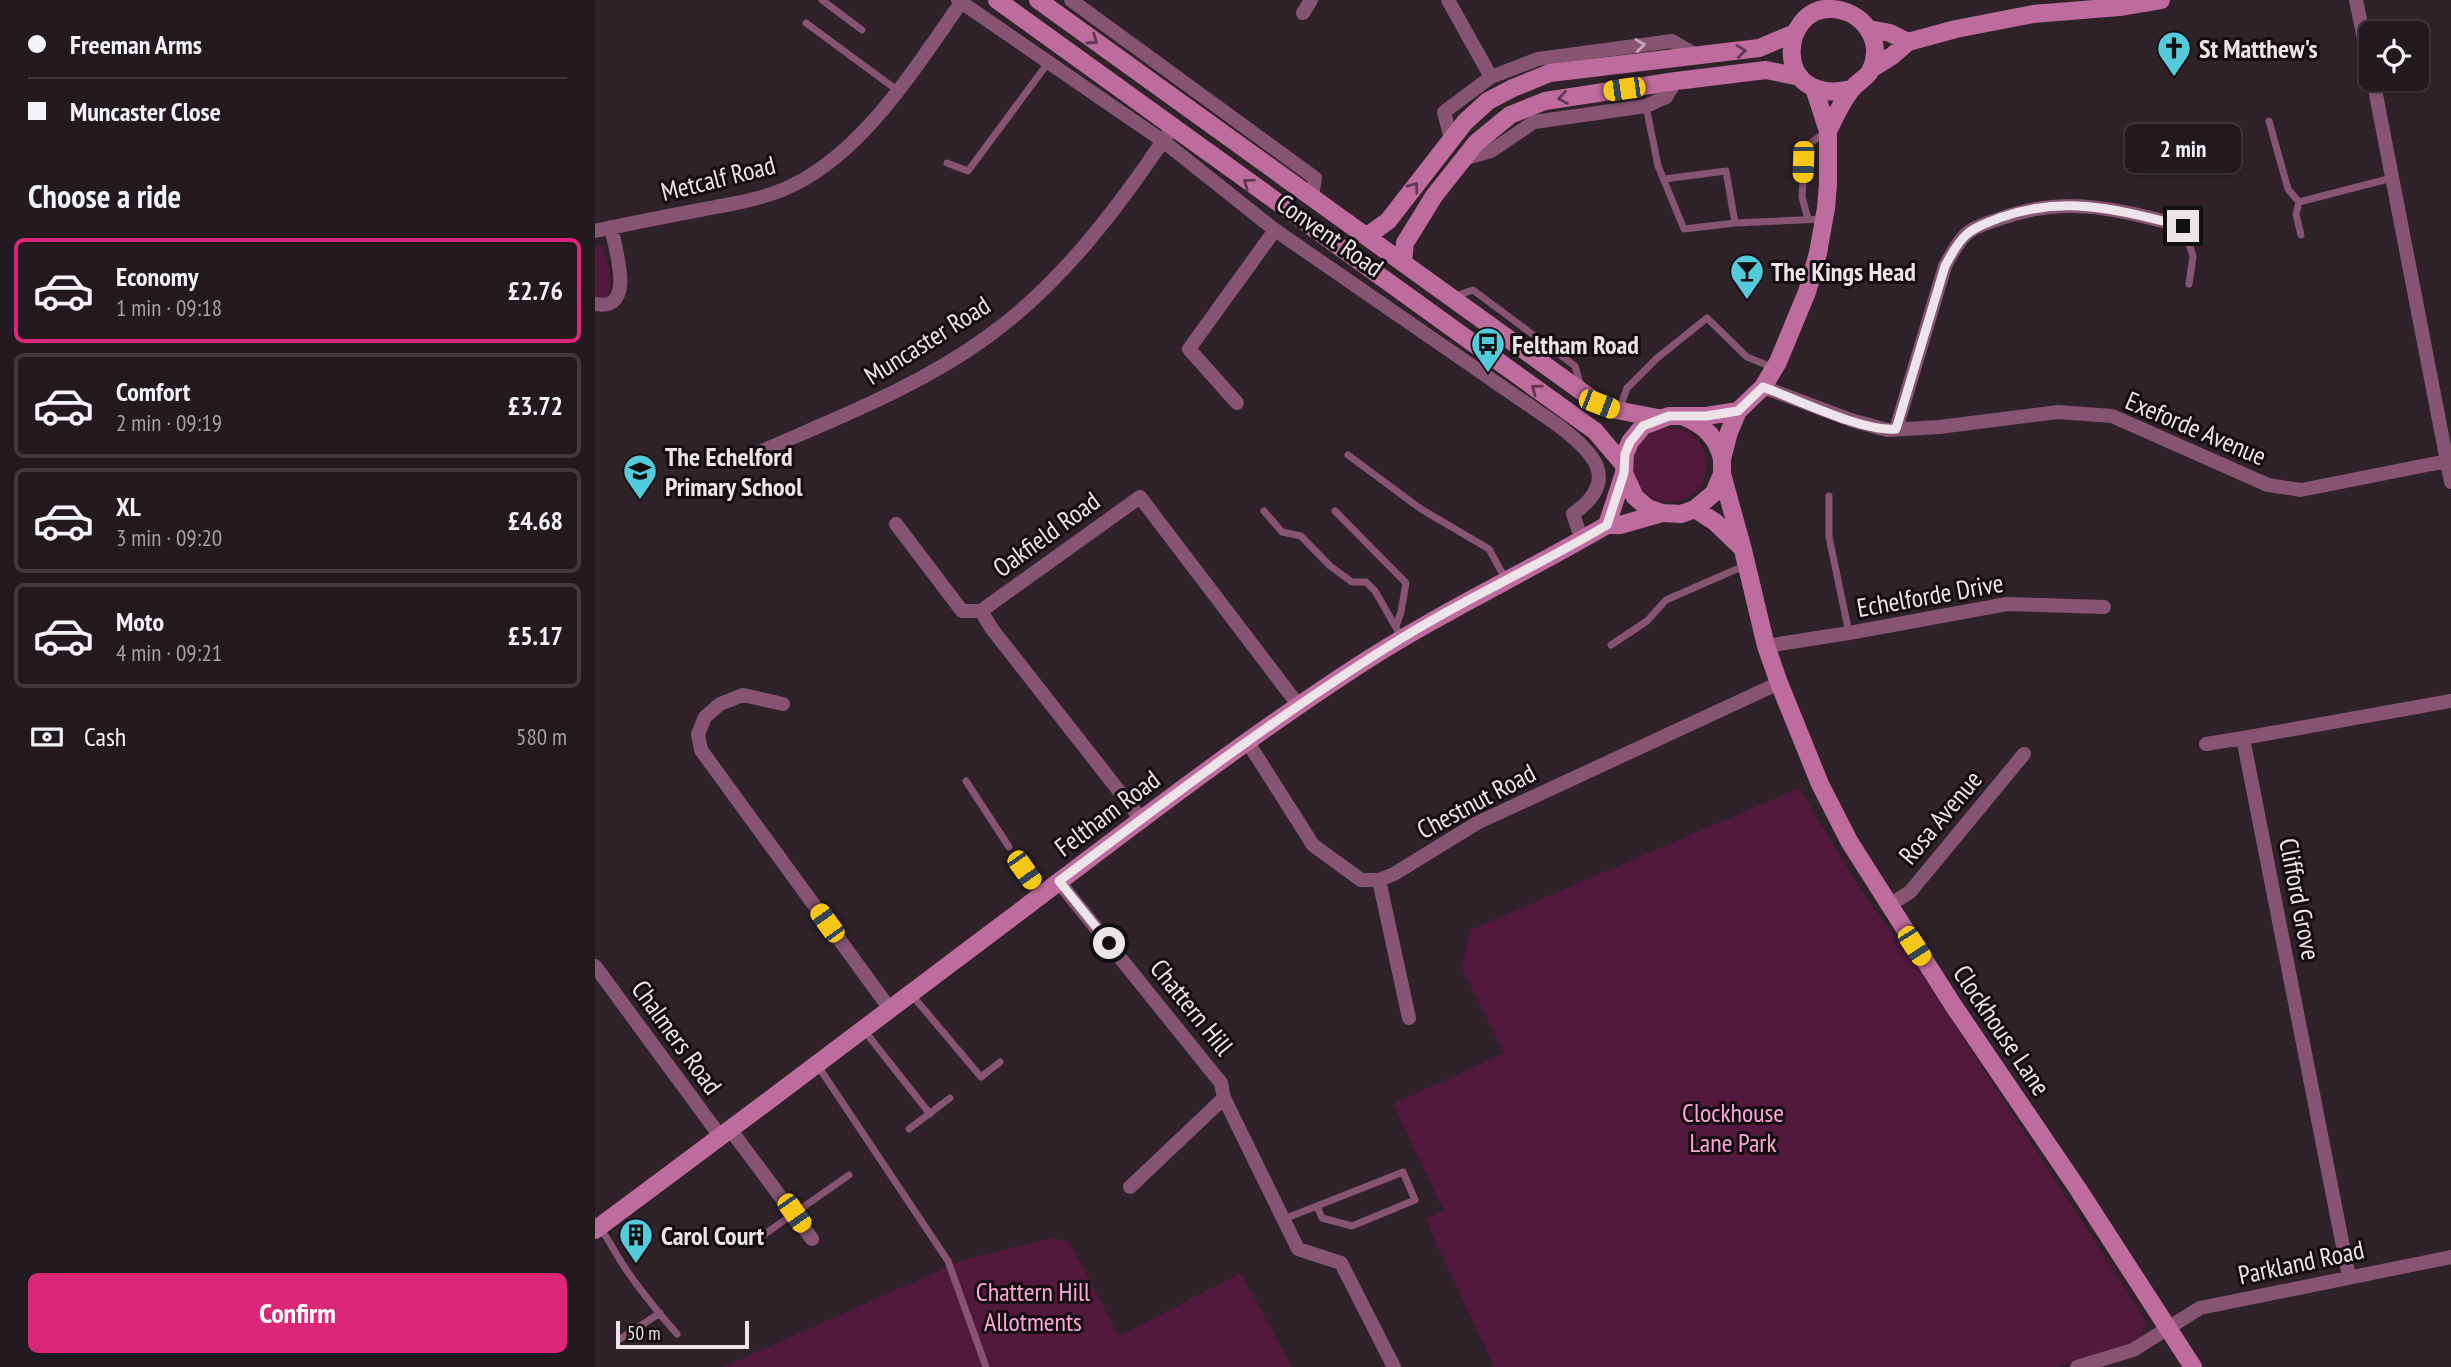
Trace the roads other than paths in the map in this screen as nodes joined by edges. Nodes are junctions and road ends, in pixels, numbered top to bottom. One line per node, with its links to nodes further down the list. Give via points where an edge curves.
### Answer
1 (822, 0): 14 (lane)
2 (997, 0): 29 (main road, Convent Road)
3 (1038, 0): 35 (main road, Convent Road, one-way to 35)
4 (1071, 0): 35 (street, Convent Road, via 1315,178)
5 (1311, 0): 10 (street)
6 (1448, 0): 20 (street)
7 (2161, 0): 16 (main road, via 2033,14)
8 (2356, 0): 11 (street)
9 (961, 1): 18 (street, Convent Road); 24 (street, Metcalf Road)
10 (1303, 13)
11 (2360, 21)
12 (806, 23): 24 (lane)
13 (1869, 29): 15 (main road, via 1852,13 1832,9 1811,15); 16 (main road); 19 (main road, via 1875,52)
14 (862, 30)
15 (1795, 33): 17 (main road, one-way to 15, via 1759,48); 22 (main road, via 1792,61)
16 (1908, 41): 19 (main road)
17 (1698, 56): 20 (street, one-way to 17, via 1538,59 1672,41); 30 (main road, via 1549,73 1488,101)
18 (1048, 63): 29 (street, Convent Road); 32 (lane, via 968,171)
19 (1871, 69): 23 (main road)
20 (1491, 77): 30 (street, via 1444,112)
21 (1676, 81): 22 (main road, via 1766,70); 26 (street, via 1666,97); 31 (main road, one-way to 31, via 1545,101 1510,115 1476,142)
22 (1807, 83): 23 (main road, via 1834,93); 28 (main road)
23 (1852, 89): 28 (main road)
24 (897, 90): 41 (street, Metcalf Road, via 874,122 840,154 783,190)
25 (2374, 91): 33 (street)
26 (1646, 106): 31 (street, via 1534,122 1491,151); 34 (lane)
27 (2269, 121): 36 (lane, via 2288,189)
28 (1828, 131): 38 (main road, via 1828,184); 38 (lane, via 1805,146 1802,197)
29 (1167, 135): 42 (street, Convent Road); 56 (main road, Convent Road, one-way to 29, via 1364,266); 58 (street, Muncaster Road, via 1084,246 1043,290 988,336 871,403)
30 (1451, 139): 45 (main road, one-way to 30, via 1388,221)
31 (1463, 159): 46 (main road, via 1405,243)
32 (947, 163)
33 (2392, 178): 36 (lane); 60 (street)
34 (1664, 180): 39 (lane, via 1684,229); 39 (lane, via 1726,171)
35 (1312, 195): 45 (main road, Convent Road)
36 (2299, 202): 44 (lane, via 2296,214)
37 (2194, 210): 40 (lane)
38 (1816, 219): 39 (lane); 49 (main road, via 1818,253 1807,292)
39 (1735, 223)
40 (2183, 226): 47 (lane, via 2193,256); 57 (street, via 2069,204 2016,212 1968,232 1945,266)
41 (611, 227): 43 (street, Metcalf Road); 48 (street, via 620,293 613,303)
42 (1276, 230): 51 (street, via 1189,349); 56 (street, Convent Road)
43 (595, 231)
44 (2301, 235)
45 (1367, 236): 46 (main road, Convent Road)
46 (1403, 261): 52 (main road, Convent Road, via 1599,404)
47 (2189, 284)
48 (595, 304)
49 (1774, 368): 50 (main road); 52 (lane, via 1747,357 1707,318 1627,388)
50 (1763, 387): 53 (main road); 57 (street, Exeforde Avenue, via 1851,420)
51 (1237, 403)
52 (1619, 411): 55 (main road, Convent Road)
53 (1738, 411): 54 (main road); 61 (main road)
54 (1684, 417): 55 (main road); 61 (main road, via 1712,435)
55 (1658, 418): 62 (main road, via 1643,426 1630,442)
56 (1563, 419): 62 (main road, Convent Road, via 1595,432); 71 (street, Convent Road, via 1598,468 1599,487 1573,514)
57 (1896, 429): 60 (street, Exeforde Avenue, via 2057,412 2112,416 2268,485 2301,489)
58 (755, 454)
59 (1348, 455): 73 (lane, via 1421,509 1489,549)
60 (2447, 461): 63 (street)
61 (1722, 467): 65 (main road, via 1714,493); 72 (main road, Clockhouse Lane)
62 (1624, 469): 68 (main road, via 1635,497); 70 (main road)
63 (2451, 482)
64 (1829, 496): 77 (lane, via 1829,537)
65 (1695, 509): 68 (main road); 72 (main road, via 1714,522)
66 (1263, 511): 76 (lane, via 1282,531 1301,536 1352,582 1366,582)
67 (1335, 511): 76 (lane, via 1406,583)
68 (1662, 513): 70 (main road, Feltham Road)
69 (896, 524): 75 (street, via 961,611)
70 (1607, 525): 71 (main road, Feltham Road)
71 (1582, 540): 73 (main road, Feltham Road)
72 (1745, 557): 78 (lane, via 1666,600 1647,621); 79 (main road, Clockhouse Lane)
73 (1507, 581): 76 (main road, Feltham Road)
74 (2104, 607): 77 (street, Echelforde Drive, via 2007,604)
75 (981, 611): 83 (street, Oakfield Road, via 1140,497); 89 (street, Oakfield Road)
76 (1399, 632): 83 (main road, Feltham Road)
77 (1849, 633): 79 (street, Echelforde Drive)
78 (1611, 645)
79 (1766, 646): 80 (main road, Clockhouse Lane)
80 (1779, 683): 92 (street, Chestnut Road, via 1477,823); 95 (main road, Clockhouse Lane, via 1820,784)
81 (2451, 701): 84 (street)
82 (783, 704): 98 (street, via 743,695 720,704 705,717 698,734 701,750)
83 (1299, 706): 85 (main road, Feltham Road)
84 (2243, 738): 86 (street); 117 (street, Clifford Grove)
85 (1247, 741): 89 (main road, Feltham Road); 92 (street, via 1313,845 1361,880)
86 (2206, 744)
87 (2024, 754): 95 (street, Rosa Avenue, via 1910,892)
88 (966, 781): 90 (lane)
89 (1141, 819): 93 (main road, Feltham Road)
90 (1009, 847)
91 (1024, 870): 94 (lane)
92 (1379, 880): 99 (street)
93 (1059, 881): 94 (main road, Feltham Road); 104 (street, Chattern Hill, via 1221,1083)
94 (1041, 895): 97 (main road, Feltham Road)
95 (1888, 906): 119 (main road, Clockhouse Lane)
96 (595, 966): 107 (street, Chalmers Road)
97 (911, 994): 98 (main road, Feltham Road); 101 (lane, via 981,1077)
98 (890, 1009): 100 (main road, Feltham Road)
99 (1409, 1018)
100 (863, 1030): 102 (main road, Feltham Road); 105 (lane)
101 (1000, 1062)
102 (818, 1065): 107 (main road, Feltham Road); 122 (lane, via 948,1261)
103 (950, 1098): 105 (lane)
104 (1224, 1098): 109 (street, Chattern Hill); 112 (street)
105 (930, 1114): 106 (lane)
106 (909, 1129)
107 (725, 1133): 111 (street, Chalmers Road); 113 (main road, Feltham Road)
108 (849, 1175): 111 (lane)
109 (1130, 1187)
110 (1317, 1206): 110 (lane, via 1403,1172 1415,1200 1352,1226 1322,1218); 112 (lane)
111 (794, 1213): 114 (street, Chalmers Road); 115 (lane)
112 (1284, 1219): 123 (street, via 1298,1249 1341,1263)
113 (597, 1228): 118 (lane)
114 (812, 1239)
115 (752, 1243)
116 (2451, 1257): 117 (street, Parkland Road)
117 (2349, 1277): 119 (street, Parkland Road, via 2200,1308)
118 (660, 1313): 120 (lane); 121 (lane)
119 (2167, 1328): 124 (street, Parkland Road, via 2133,1350); 125 (main road, Clockhouse Lane)
120 (677, 1334)
121 (621, 1339)
122 (986, 1367)
123 (1394, 1367)
124 (2077, 1367)
125 (2193, 1367)

